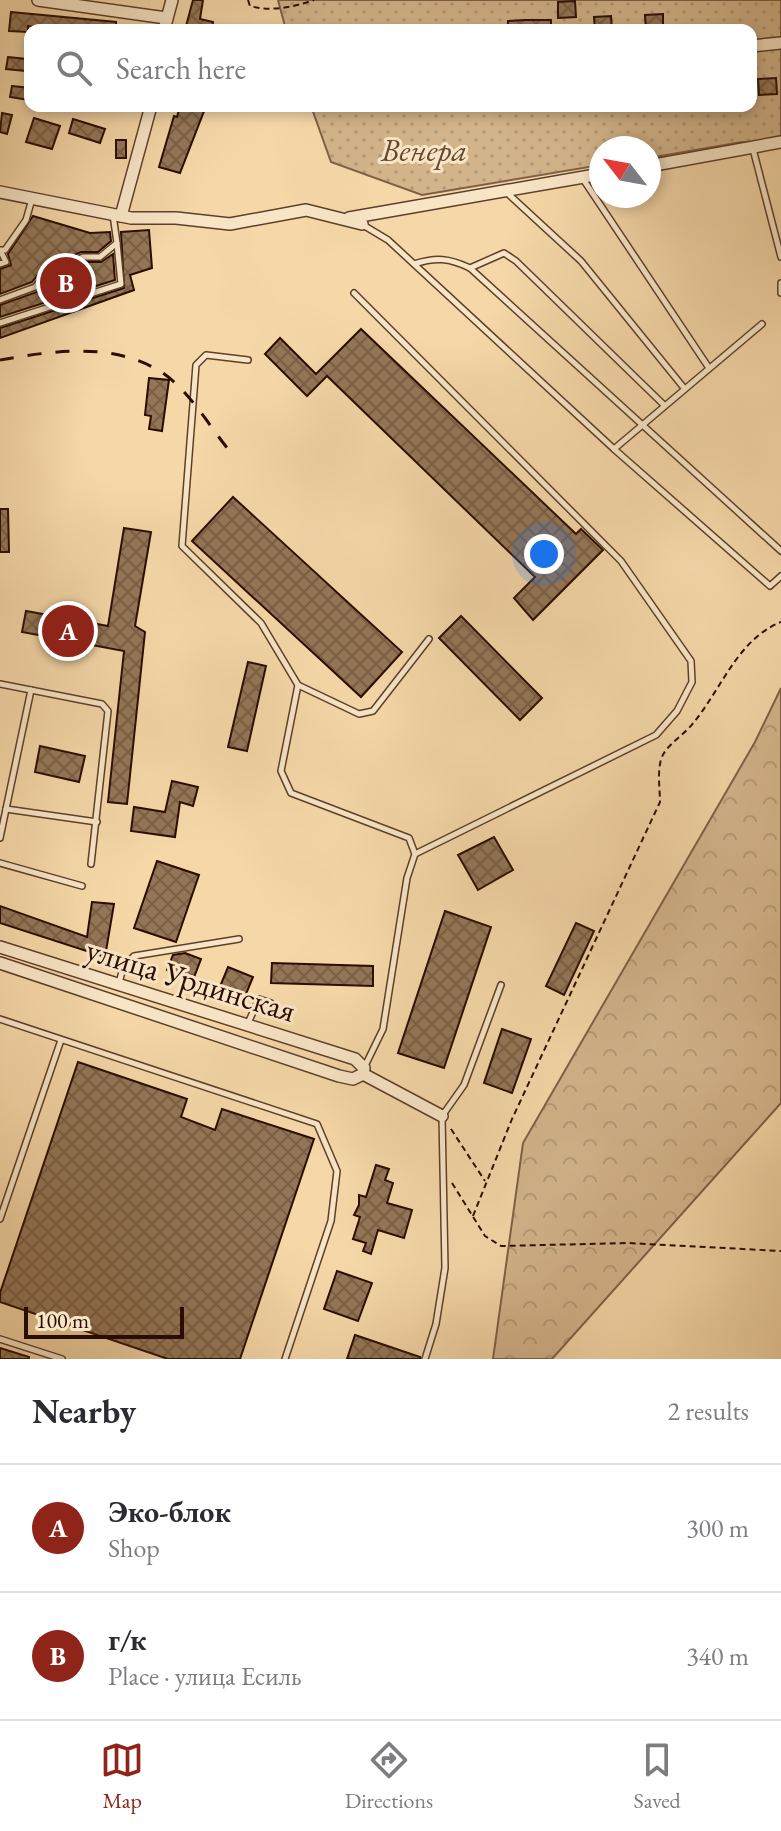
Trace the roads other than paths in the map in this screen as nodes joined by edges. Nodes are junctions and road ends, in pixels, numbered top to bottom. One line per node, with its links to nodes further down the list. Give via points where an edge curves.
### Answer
1 (38, 0): 3 (street)
2 (172, 0): 3 (street)
3 (165, 24)
4 (781, 43): 5 (street)
5 (757, 45)
6 (149, 112): 15 (street)
7 (781, 142): 8 (street)
8 (753, 148): 9 (street); 19 (lane)
9 (661, 164)
10 (589, 176): 11 (street)
11 (582, 177): 12 (street); 30 (lane)
12 (503, 190): 16 (street); 31 (lane, via 581,261)
13 (0, 192): 14 (street)
14 (32, 198): 15 (street); 20 (lane, via 26,220 0,250 6,262)
15 (117, 214): 16 (street, via 230,224 306,210); 18 (lane)
16 (344, 219): 17 (street)
17 (362, 224): 21 (lane)
18 (117, 243): 26 (lane, via 100,257 83,257 46,274 35,287); 27 (lane, via 121,284)
19 (781, 257)
20 (0, 264)
21 (414, 264): 22 (lane, via 451,259); 34 (lane)
22 (470, 268): 32 (lane, via 504,253 516,261); 33 (lane)
23 (781, 283): 25 (lane)
24 (354, 293): 44 (lane, via 621,561 691,661 692,682 656,735)
25 (781, 293)
26 (0, 300)
27 (0, 323)
28 (762, 324): 30 (lane)
29 (248, 360): 39 (lane, via 206,355 196,365 182,546 261,623)
30 (709, 368): 31 (lane)
31 (684, 388): 32 (lane)
32 (664, 405): 33 (lane)
33 (640, 425): 34 (lane); 35 (lane)
34 (614, 449): 36 (lane, via 770,586)
35 (781, 551)
36 (781, 576)
37 (429, 639): 39 (lane, via 373,711 359,714)
38 (0, 684): 40 (lane)
39 (298, 685): 44 (lane, via 281,771 291,793 409,838)
40 (31, 690): 41 (lane); 42 (lane, via 102,704 108,711)
41 (6, 809): 42 (lane); 43 (lane)
42 (97, 822): 46 (lane)
43 (0, 838)
44 (415, 854): 57 (lane, via 383,1029)
45 (0, 863): 47 (lane)
46 (91, 864)
47 (82, 886)
48 (239, 939): 51 (lane, via 134,956 123,968)
49 (0, 947): 51 (street, улица Урдинская)
50 (0, 963): 57 (street, via 339,1076 353,1079)
51 (119, 984): 55 (street, улица Урдинская)
52 (501, 985): 58 (lane, via 464,1085)
53 (271, 1003): 55 (lane, via 259,999)
54 (0, 1019): 56 (lane)
55 (247, 1023): 57 (street, улица Урдинская, via 355,1059)
56 (61, 1040): 59 (lane); 62 (lane, via 317,1124 337,1171 331,1221)
57 (364, 1071): 58 (street, улица Урдинская)
58 (442, 1116): 63 (lane, via 445,1268)
59 (0, 1219)
60 (0, 1339): 61 (lane)
61 (62, 1359)
62 (285, 1359)
63 (425, 1359)

